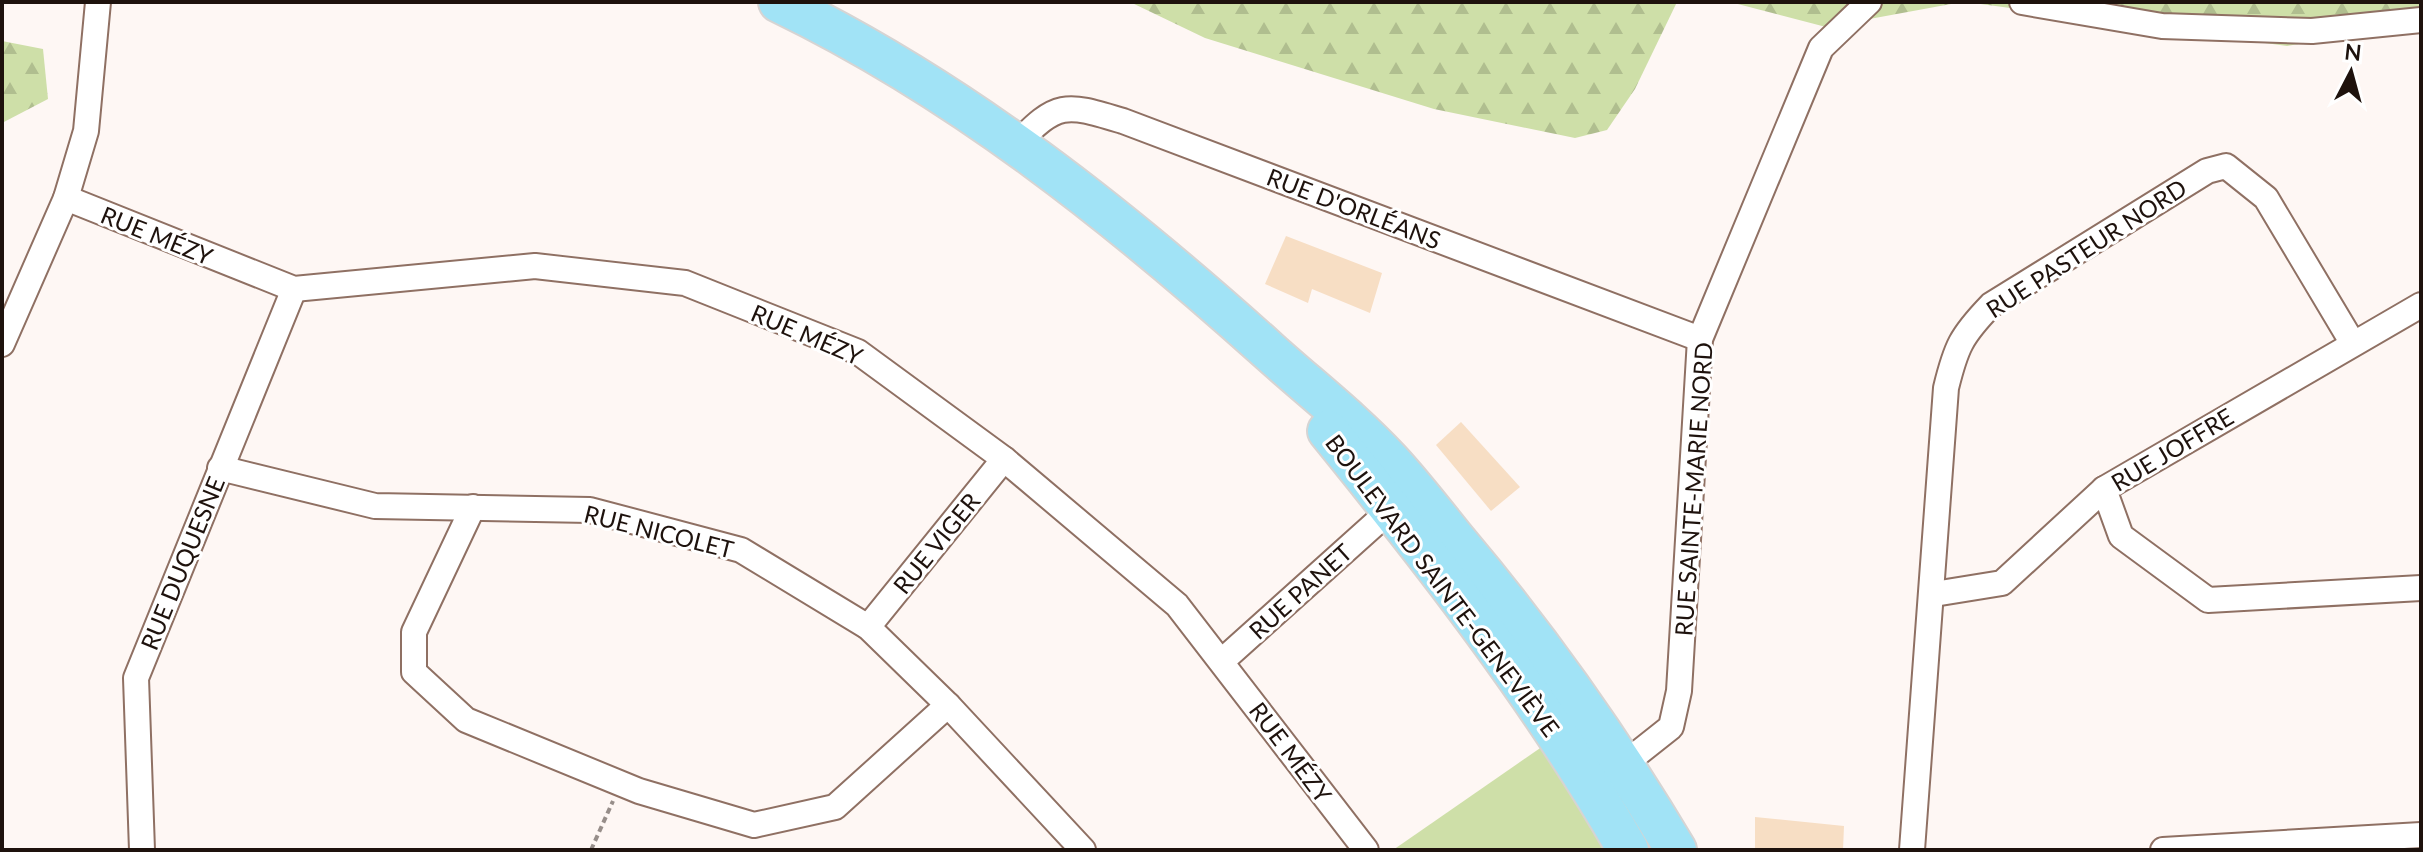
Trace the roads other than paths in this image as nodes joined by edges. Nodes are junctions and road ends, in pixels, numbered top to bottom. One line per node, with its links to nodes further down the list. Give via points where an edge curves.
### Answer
1 (98, 2): 7 (street, via 86,131)
2 (779, 2): 6 (main road, BOULEVARD SAINTE-GENEVIÈVE, via 878,55)
3 (1869, 2): 11 (street, RUE SAINTE-MARIE NORD, via 1821,48)
4 (2022, 2): 5 (street, via 2162,26 2312,31)
5 (2421, 20)
6 (1016, 145): 10 (main road, BOULEVARD SAINTE-GENEVIÈVE, via 1104,210); 11 (street, RUE D'ORLÉANS, via 1044,115 1076,107)
7 (66, 198): 8 (street, RUE MÉZY); 13 (street)
8 (294, 289): 14 (street, RUE MÉZY, via 535,266 685,283 858,352); 15 (street, RUE DUQUESNE)
9 (2421, 305): 12 (street, RUE JOFFRE)
10 (1244, 329): 24 (main road, BOULEVARD SAINTE-GENEVIÈVE, via 1389,460 1536,636); 25 (main road, BOULEVARD SAINTE-GENEVIÈVE, via 1395,514 1518,677)
11 (1700, 339): 24 (street, RUE SAINTE-MARIE NORD, via 1679,691 1671,727)
12 (2352, 342): 16 (street, RUE JOFFRE); 20 (street, RUE PASTEUR NORD, via 2266,198 2226,166 2207,171 1991,305 1957,345 1946,388)
13 (2, 344)
14 (1004, 459): 21 (street, RUE VIGER); 22 (street, RUE MÉZY, via 1177,605)
15 (220, 468): 17 (street, RUE NICOLET, via 375,506); 27 (street, RUE DUQUESNE, via 136,678)
16 (2104, 489): 19 (street, via 2121,536 2208,600); 20 (street, RUE JOFFRE, via 2002,583)
17 (473, 507): 21 (street, RUE NICOLET, via 590,510 741,550); 23 (street, via 414,632 414,672 466,720 620,783 754,825 835,807)
18 (1378, 521): 22 (street, RUE PANET)
19 (2421, 588)
20 (1934, 594): 32 (street, RUE PASTEUR NORD)
21 (868, 627): 23 (street, RUE NICOLET)
22 (1222, 661): 29 (street, RUE MÉZY)
23 (948, 705): 28 (street, RUE NICOLET)
24 (1626, 766): 25 (street, RUE SAINTE-MARIE NORD); 31 (main road, BOULEVARD SAINTE-GENEVIÈVE)
25 (1591, 785): 30 (main road, BOULEVARD SAINTE-GENEVIÈVE)
26 (2421, 835): 33 (street)
27 (142, 850)
28 (1083, 850)
29 (1366, 850)
30 (1628, 850)
31 (1676, 850)
32 (1912, 850)
33 (2163, 850)

